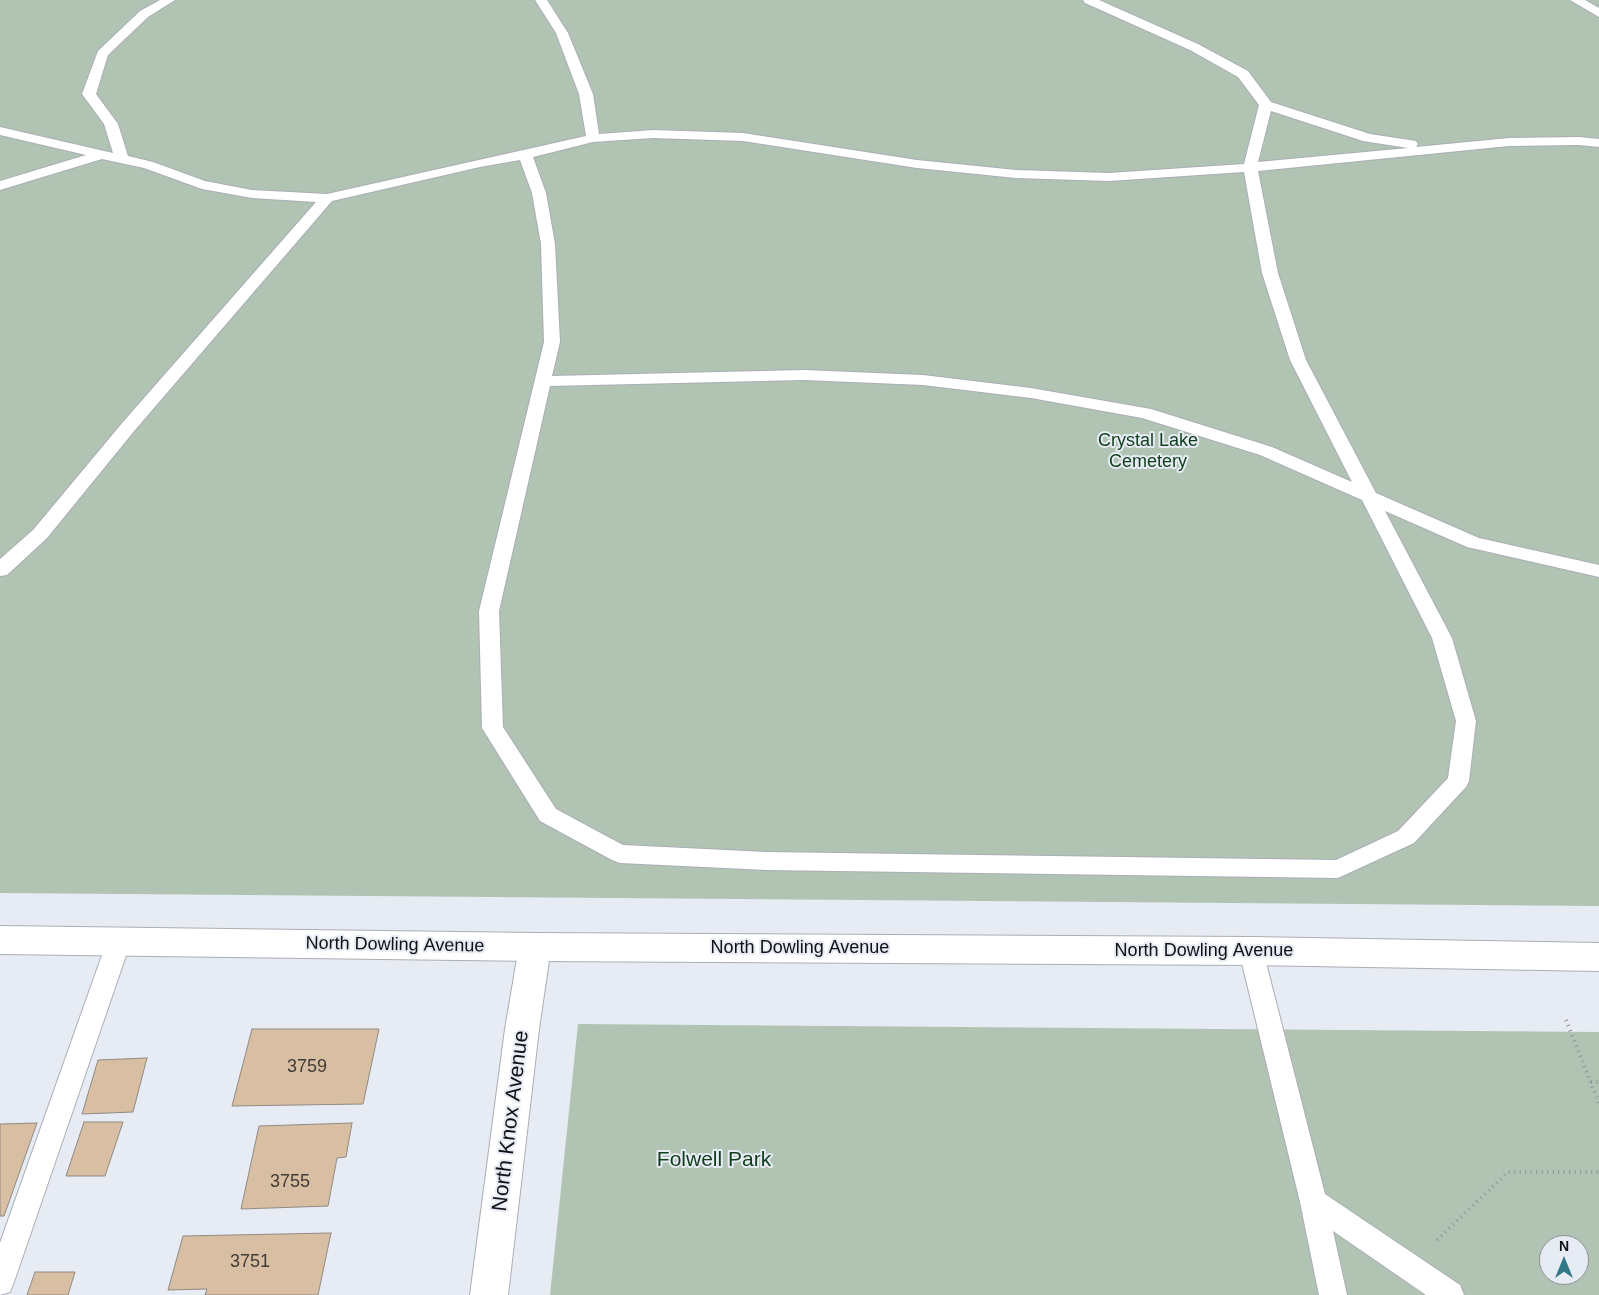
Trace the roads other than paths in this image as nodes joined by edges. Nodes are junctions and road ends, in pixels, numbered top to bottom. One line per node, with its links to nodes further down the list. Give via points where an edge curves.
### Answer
1 (170, 0): 14 (lane, via 144,14 102,54 89,94 111,124)
2 (560, 0): 5 (lane)
3 (1089, 0): 7 (lane, via 1194,47 1242,74)
4 (1576, 0): 6 (lane)
5 (542, 1): 9 (lane, via 562,32 586,94)
6 (1599, 13)
7 (1266, 105): 11 (lane, via 1368,138); 15 (lane)
8 (0, 131): 12 (lane)
9 (592, 138): 13 (lane); 15 (lane, via 653,134 743,136 917,164 1016,174 1109,177)
10 (1599, 143): 11 (lane, via 1509,142)
11 (1441, 149): 15 (lane)
12 (104, 153): 14 (lane); 16 (lane)
13 (525, 155): 17 (lane); 18 (lane, via 539,193 548,244 552,342)
14 (122, 158): 17 (lane, via 202,185 252,194)
15 (1250, 167): 19 (lane, via 1270,273 1298,360)
16 (0, 186)
17 (327, 198): 20 (lane, via 40,534)
18 (543, 381): 19 (lane, via 804,374 923,380 1031,392 1146,413 1266,451); 19 (lane, via 489,611 493,728 548,815 620,854 766,862 1338,869 1406,836 1458,781 1466,721 1442,638)
19 (1366, 494): 21 (lane, via 1474,543)
20 (0, 570)
21 (1599, 571)
22 (0, 940): 23 (street, North Dowling Avenue)
23 (118, 941): 24 (street, North Dowling Avenue); 28 (lane)
24 (535, 947): 25 (street, North Dowling Avenue); 29 (street, North Knox Avenue)
25 (1251, 951): 26 (street, North Dowling Avenue); 27 (lane)
26 (1599, 957)
27 (1313, 1202): 30 (lane); 31 (lane)
28 (0, 1282)
29 (489, 1295)
30 (1332, 1295)
31 (1450, 1295)

